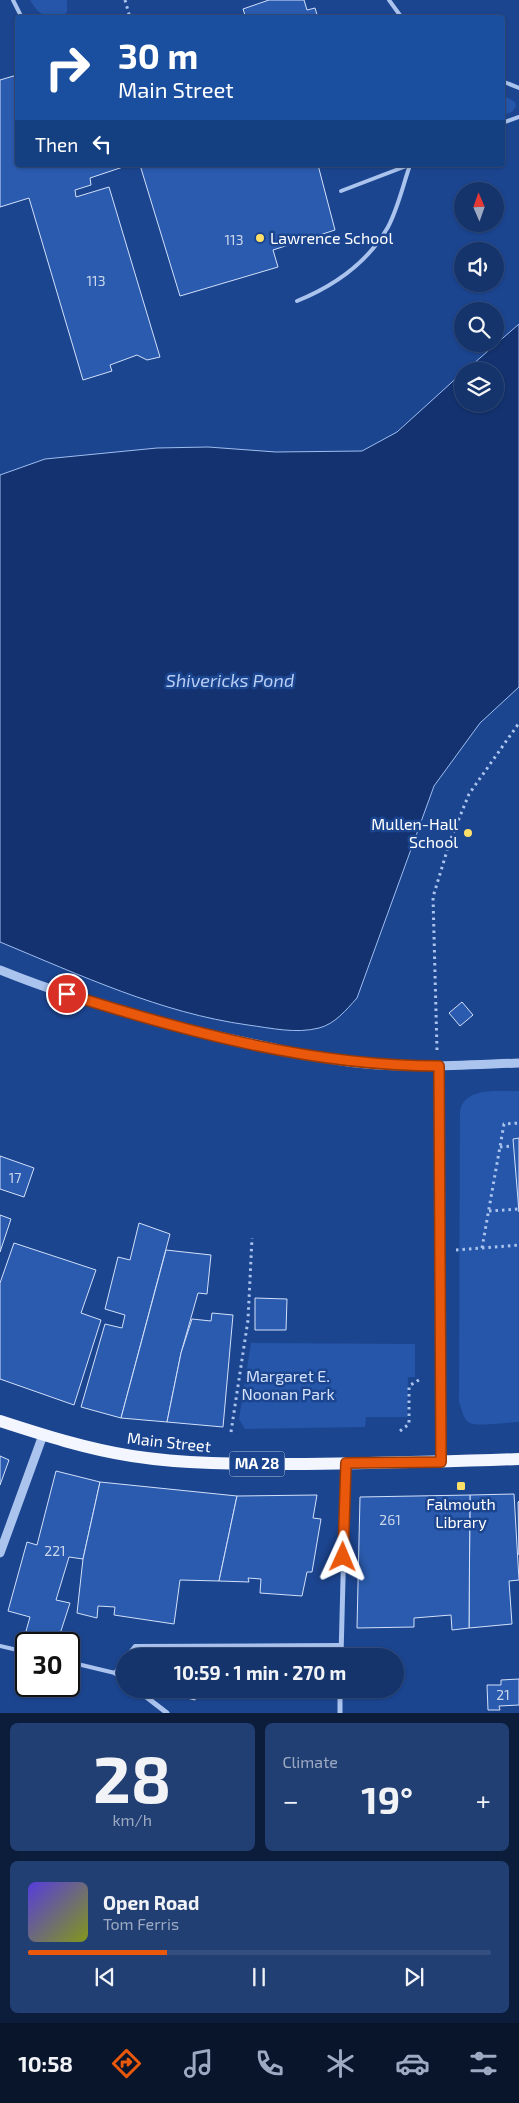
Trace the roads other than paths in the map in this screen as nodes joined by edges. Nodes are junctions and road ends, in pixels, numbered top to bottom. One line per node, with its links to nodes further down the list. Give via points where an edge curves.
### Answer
1 (13, 0): 3 (lane)
2 (389, 0): 4 (lane)
3 (20, 15)
4 (402, 15)
5 (505, 82): 6 (lane)
6 (519, 88)
7 (519, 117): 8 (lane)
8 (505, 122)
9 (404, 167): 11 (lane)
10 (408, 167): 12 (lane, via 388,226 370,253 320,292)
11 (341, 191)
12 (297, 301)
13 (0, 970): 15 (street, via 104,1006 206,1034 356,1063)
14 (519, 1063): 15 (street)
15 (439, 1066): 19 (street)
16 (0, 1421): 17 (main road, Main Street / MA 28)
17 (43, 1435): 20 (main road, Main Street / MA 28, via 132,1456 177,1461); 21 (street)
18 (519, 1459): 19 (main road, Main Street / MA 28)
19 (441, 1462): 20 (main road, Main Street / MA 28)
20 (346, 1463): 22 (street)
21 (0, 1554)
22 (341, 1645): 24 (lane)
23 (0, 1646): 25 (lane)
24 (134, 1648)
25 (15, 1649)
26 (80, 1665): 27 (lane)
27 (115, 1673)
28 (148, 1698): 30 (street)
29 (340, 1698): 31 (street)
30 (167, 1713)
31 (340, 1713)

